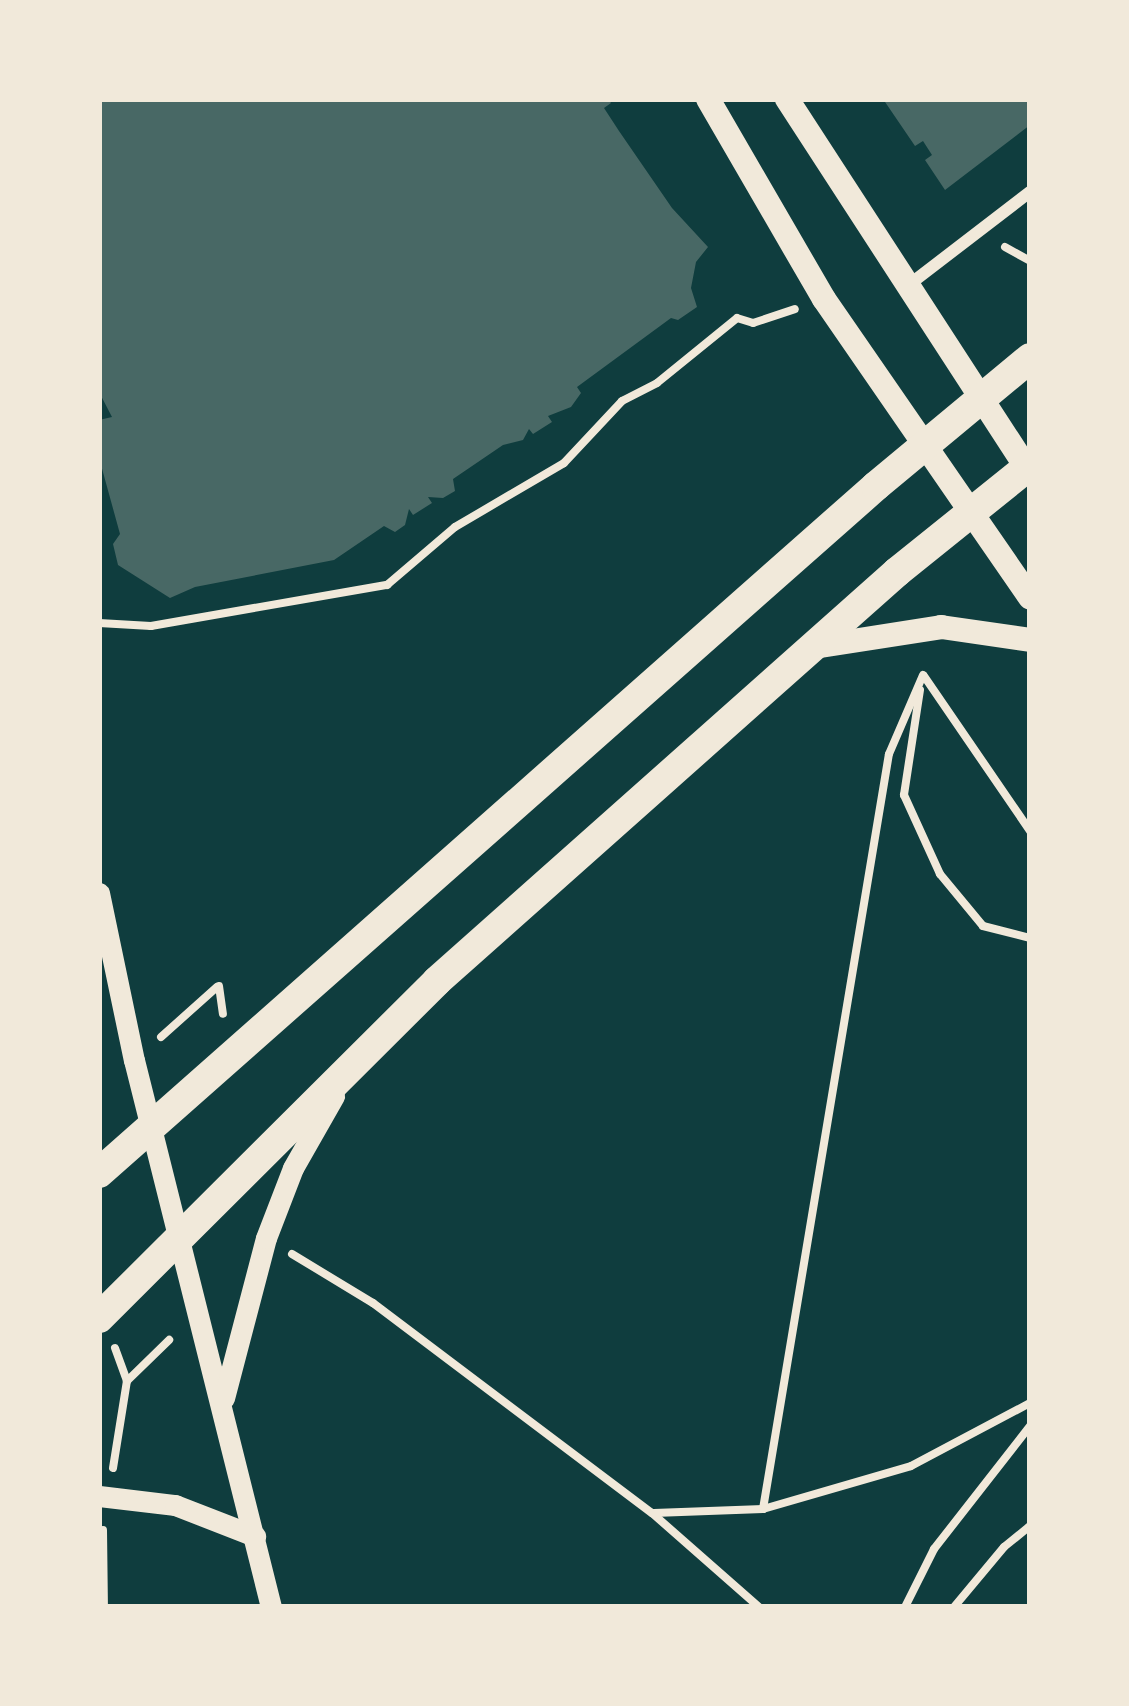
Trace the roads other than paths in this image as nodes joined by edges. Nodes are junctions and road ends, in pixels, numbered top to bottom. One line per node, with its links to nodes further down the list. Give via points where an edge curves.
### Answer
1 (708, 99): 7 (main road, via 824,298)
2 (787, 99): 4 (main road)
3 (1030, 192): 4 (street)
4 (910, 284): 6 (main road)
5 (1030, 358): 6 (main road)
6 (981, 397): 7 (main road); 8 (main road)
7 (925, 444): 9 (main road); 15 (main road)
8 (1029, 468): 9 (main road)
9 (970, 512): 10 (main road); 12 (main road)
10 (1030, 598)
11 (1030, 640): 12 (main road, via 941,626)
12 (811, 647): 14 (main road)
13 (99, 893): 15 (street)
14 (352, 1064): 17 (main road); 19 (street, via 293,1168 266,1238)
15 (150, 1124): 16 (main road); 17 (street)
16 (99, 1172)
17 (181, 1233): 18 (main road); 19 (street)
18 (99, 1318)
19 (223, 1402): 21 (street)
20 (99, 1496): 21 (street, via 175,1505)
21 (255, 1536): 22 (street)
22 (271, 1607)

